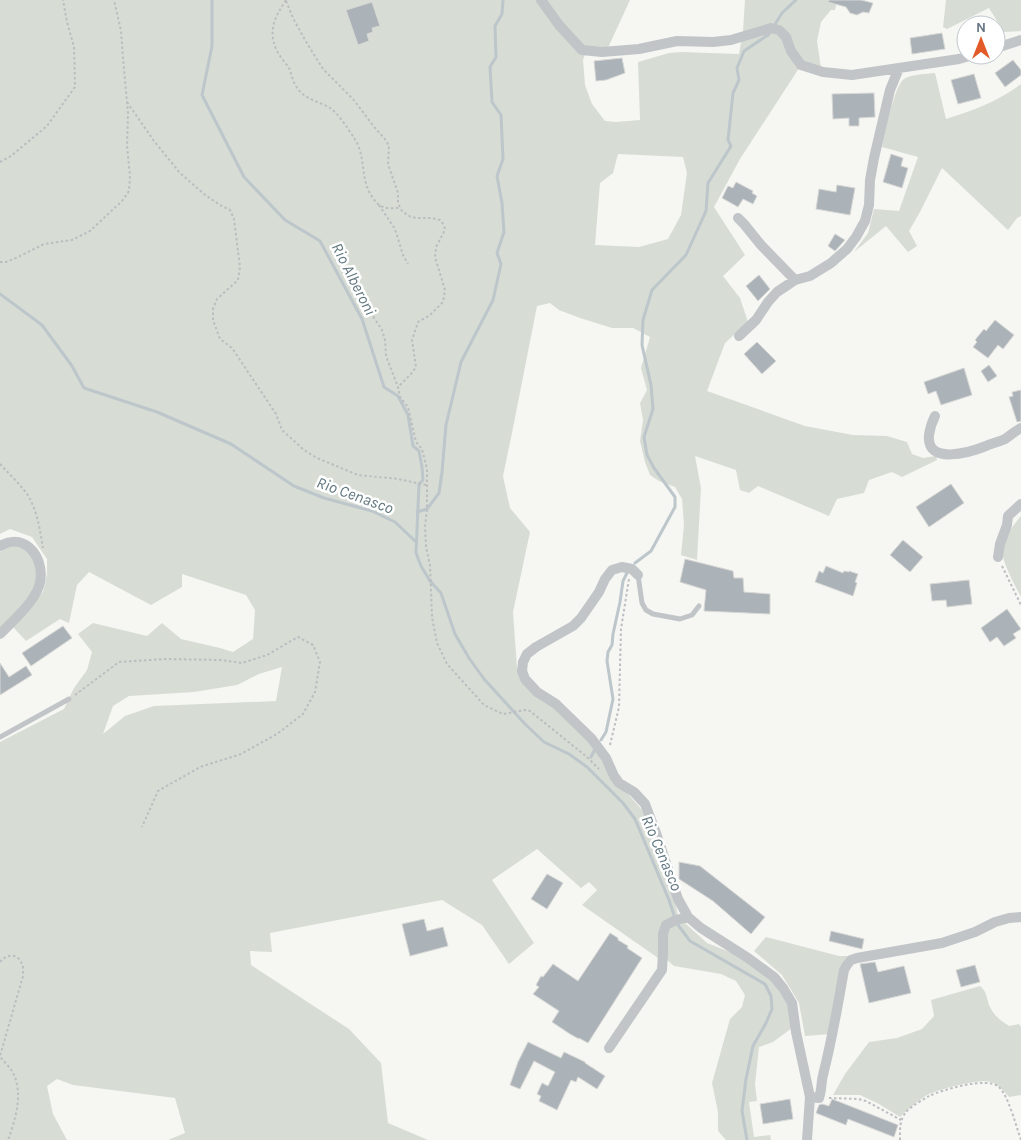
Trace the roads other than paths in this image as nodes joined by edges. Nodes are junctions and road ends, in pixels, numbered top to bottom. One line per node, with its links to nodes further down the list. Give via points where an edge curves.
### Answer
1 (541, 0): 5 (street, via 582,50 639,50 677,41 732,40 775,29 786,37 801,65 823,72 852,75)
2 (1021, 40): 3 (street)
3 (1006, 45)
4 (956, 59): 5 (street)
5 (899, 68): 7 (street, via 890,90 874,158 864,221 847,249 810,276)
6 (738, 218): 7 (street)
7 (795, 280): 8 (street, via 777,292)
8 (739, 336)
9 (934, 416): 10 (street, via 930,445 944,454 981,448)
10 (1021, 428)
11 (1021, 504): 13 (street, via 1008,516)
12 (0, 546): 16 (street, via 14,541 29,547 42,572 35,594)
13 (998, 557)
14 (636, 574): 15 (lane, via 642,603 653,614 680,619 692,615); 19 (street, via 632,568 612,570 574,626 527,654 522,671 537,692 556,704 583,729 602,750 614,776 645,804 678,899)
15 (698, 606)
16 (0, 634)
17 (69, 699): 18 (lane)
18 (0, 737)
19 (688, 917): 21 (street, via 666,925 662,970); 22 (street, via 774,977 783,988 792,1003 796,1032)
20 (1021, 917): 22 (street, via 995,922 942,943 851,960 844,970 821,1093)
21 (609, 1048)
22 (814, 1098): 23 (street)
23 (807, 1140)

